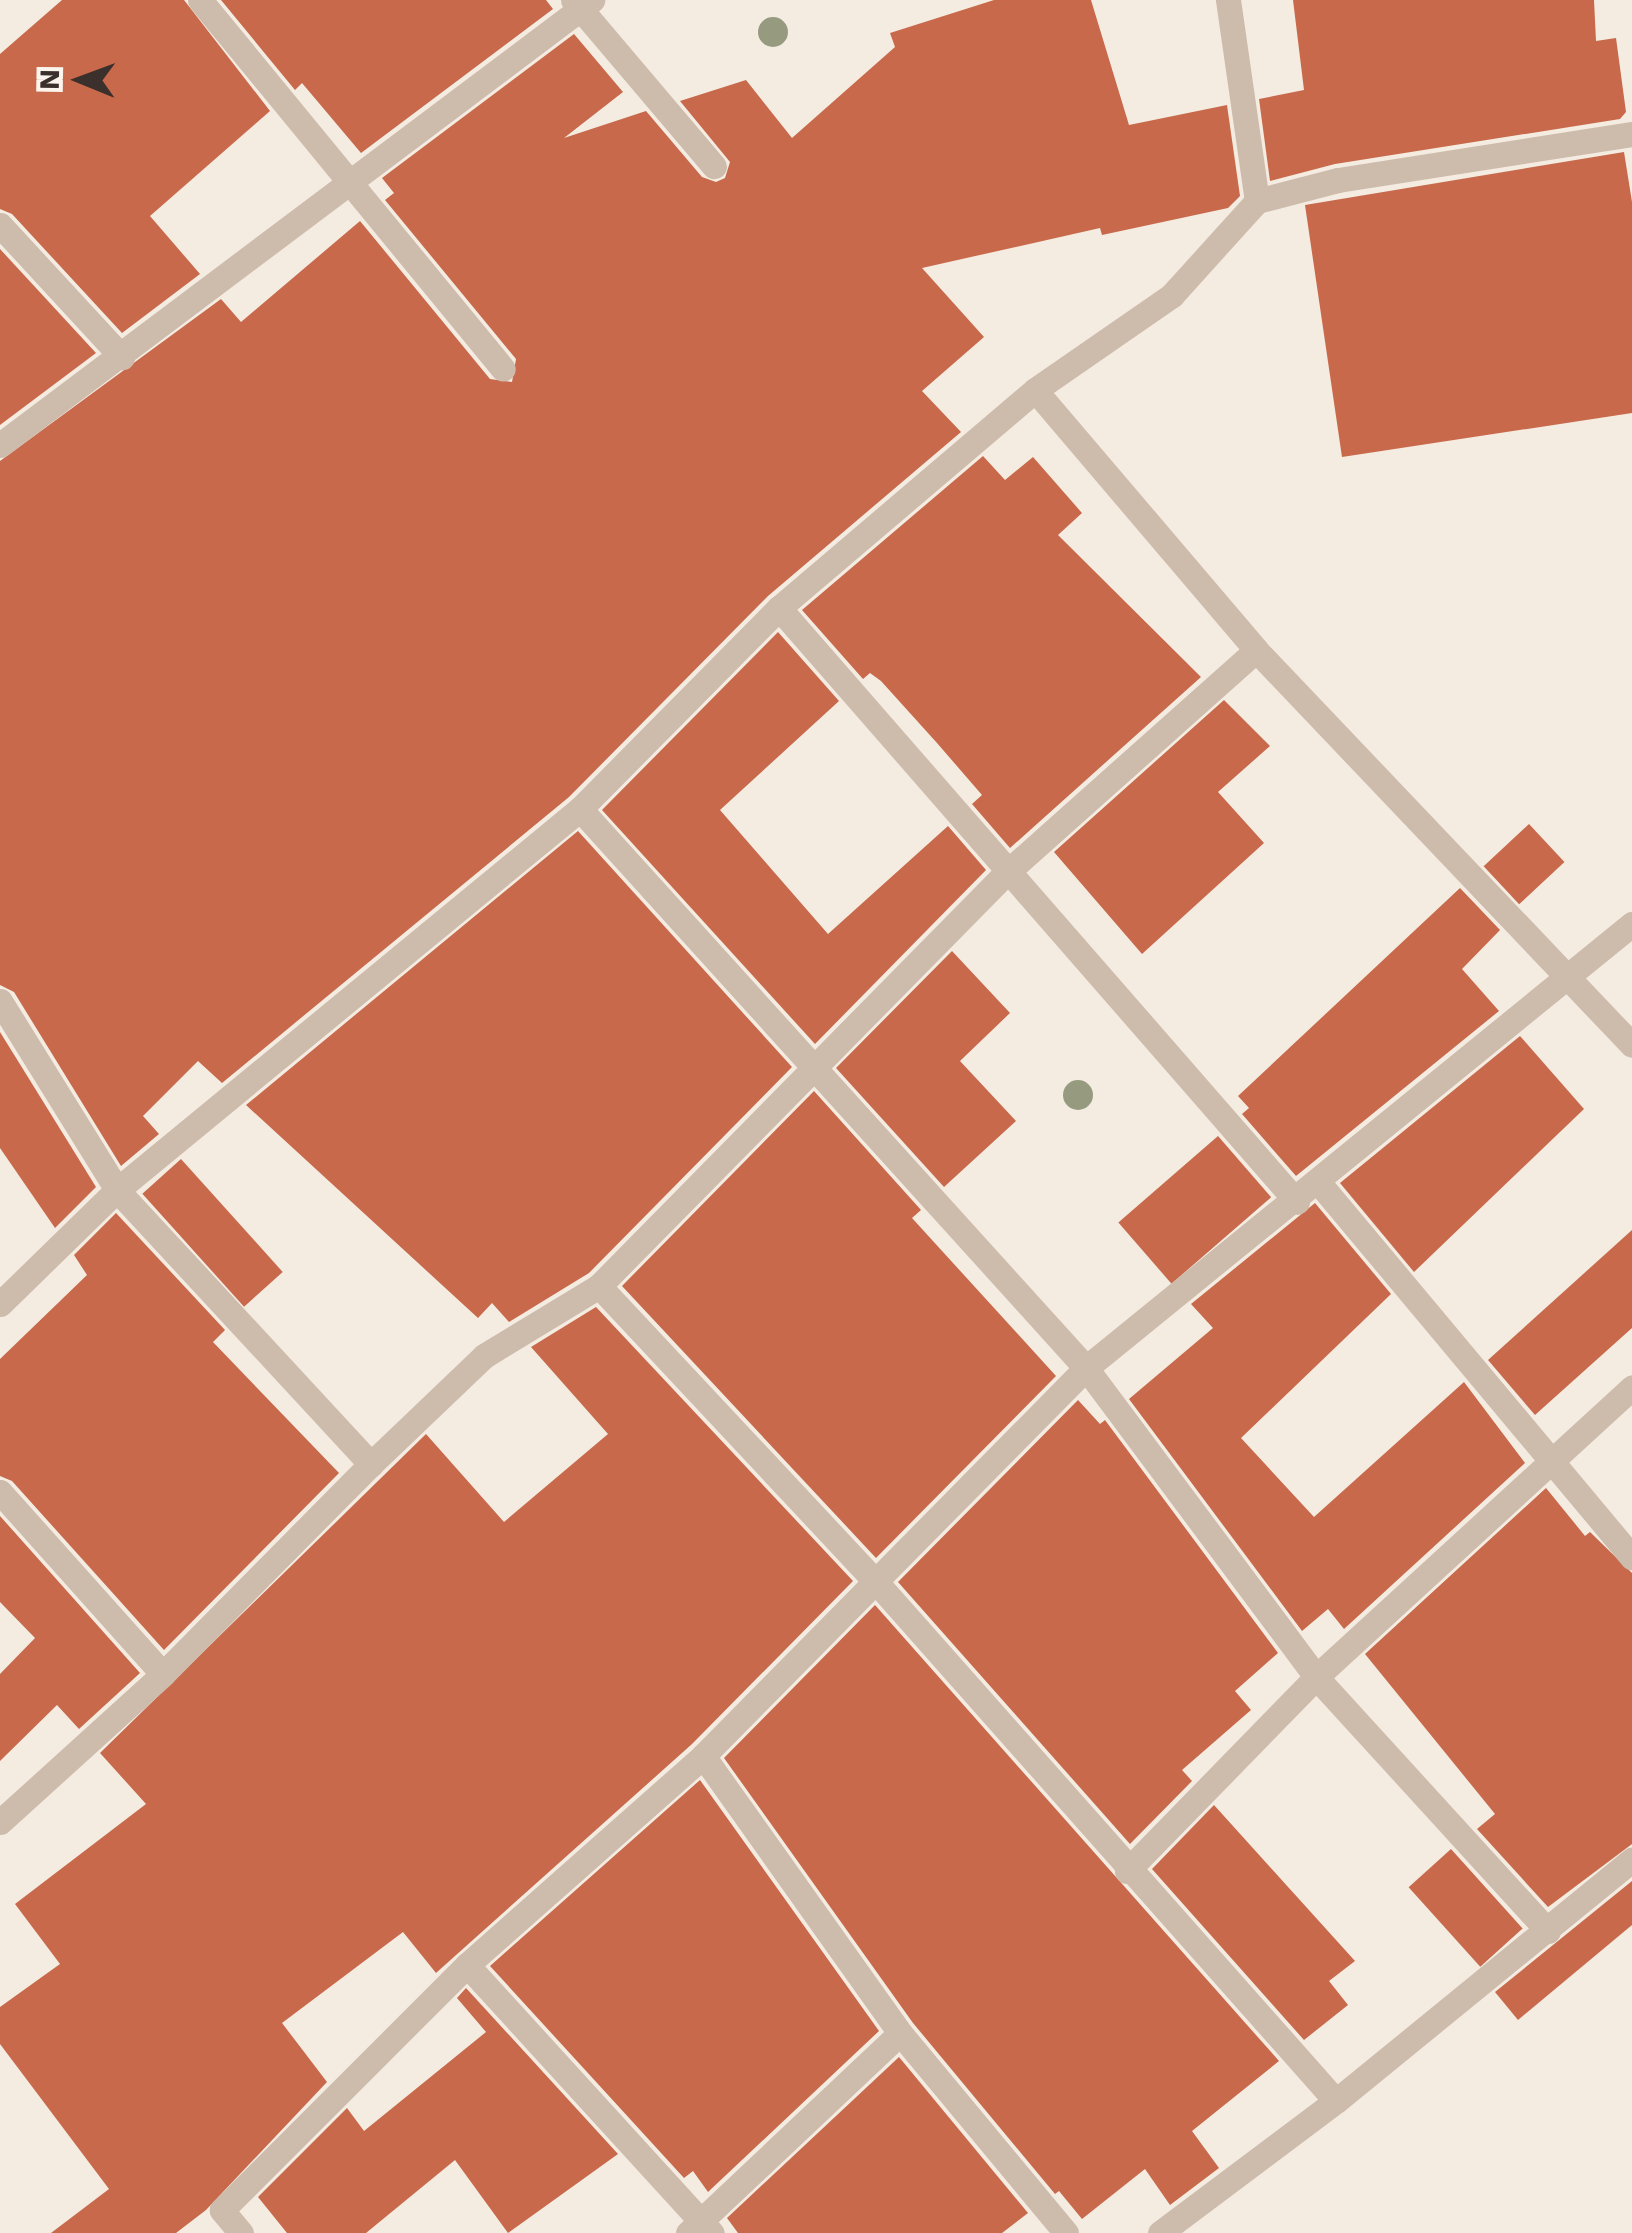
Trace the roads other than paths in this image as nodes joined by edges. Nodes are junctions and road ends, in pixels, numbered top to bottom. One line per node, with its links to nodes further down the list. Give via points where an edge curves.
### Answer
1 (200, 0): 6 (street)
2 (1228, 0): 7 (street)
3 (582, 3): 5 (street); 6 (street)
4 (1632, 134): 7 (street, via 1338,180)
5 (714, 166)
6 (346, 185): 9 (street); 10 (street)
7 (1258, 201): 11 (street, via 1172,295)
8 (0, 225): 9 (street)
9 (122, 357): 12 (street)
10 (502, 369)
11 (1035, 390): 13 (street); 14 (street)
12 (0, 445)
13 (779, 608): 15 (street); 16 (street)
14 (1256, 650): 16 (street); 18 (street)
15 (580, 809): 21 (street); 23 (street)
16 (1005, 874): 21 (street); 24 (street)
17 (1632, 924): 18 (street)
18 (1567, 976): 20 (street); 22 (street)
19 (0, 1001): 23 (street)
20 (1632, 1045)
21 (814, 1071): 25 (street); 27 (street)
22 (1319, 1183): 24 (street); 29 (street)
23 (117, 1190): 26 (street); 30 (street)
24 (1298, 1202): 27 (street)
25 (599, 1286): 30 (street, via 484,1356); 33 (street)
26 (0, 1304)
27 (1086, 1368): 33 (street); 35 (street)
28 (1632, 1386): 29 (street)
29 (1549, 1462): 32 (street); 35 (street)
30 (371, 1464): 34 (street)
31 (0, 1492): 34 (street)
32 (1632, 1557)
33 (877, 1583): 36 (street); 39 (street)
34 (163, 1674): 37 (street)
35 (1316, 1677): 39 (street); 40 (street)
36 (703, 1756): 41 (street); 42 (street)
37 (0, 1822)
38 (1632, 1860): 40 (street)
39 (1127, 1871): 43 (street)
40 (1548, 1931): 43 (street)
41 (467, 1965): 44 (street); 45 (street, via 222,2210)
42 (900, 2034): 44 (street); 46 (street)
43 (1336, 2101): 47 (street)
44 (701, 2229)
45 (241, 2233)
46 (1066, 2233)
47 (1160, 2233)

